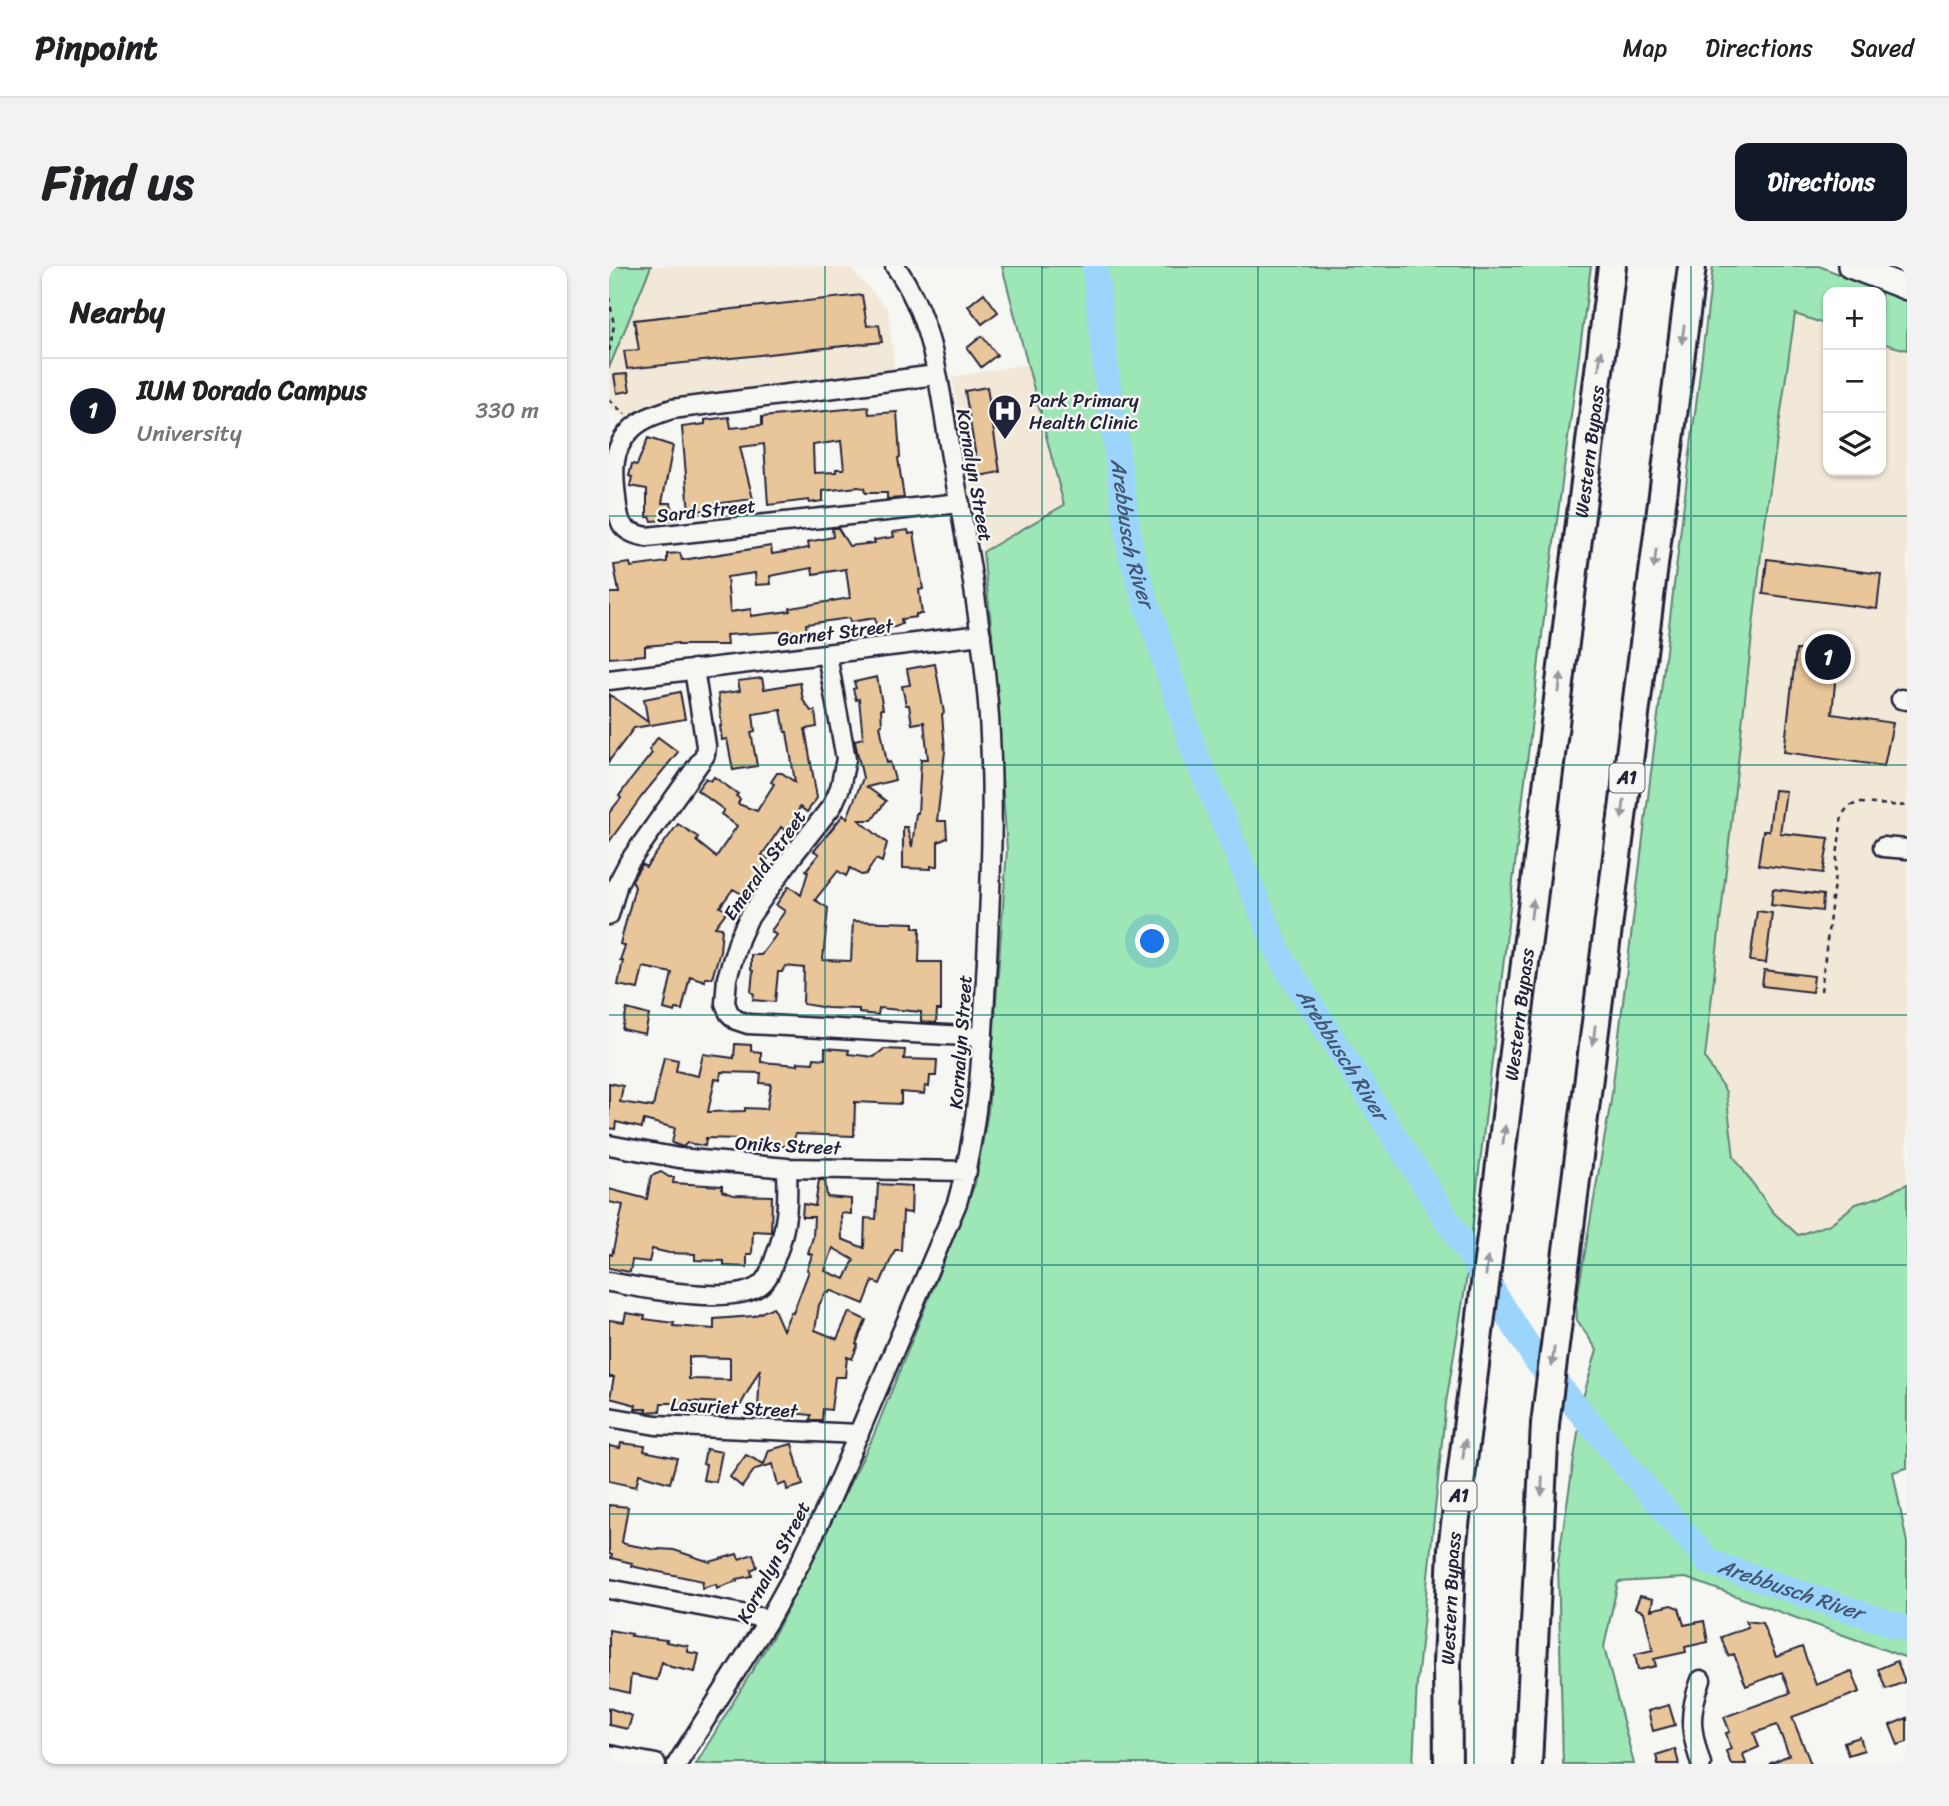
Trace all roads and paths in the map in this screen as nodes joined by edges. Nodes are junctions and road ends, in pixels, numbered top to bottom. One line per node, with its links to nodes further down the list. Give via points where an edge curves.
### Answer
1 (895, 266): 8 (street, Kornalyn Street, via 920,309)
2 (1612, 266): 31 (highway, Western Bypass / A1, one-way to 2, via 1452,1549)
3 (1692, 266): 28 (highway, A1, one-way to 28, via 1561,1290 1545,1424)
4 (1850, 266): 5 (main road)
5 (1907, 288)
6 (609, 297): 7 (path, via 614,325)
7 (609, 353)
8 (936, 375): 10 (street, Sard Street, via 672,409); 11 (street, Kornalyn Street)
9 (609, 400): 10 (path)
10 (637, 425): 11 (street, Sard Street, via 618,449 614,463 618,519 635,535)
11 (960, 503): 12 (street, Kornalyn Street)
12 (981, 635): 13 (street, Garnet Street); 21 (street, Kornalyn Street, via 991,765 992,856)
13 (827, 655): 14 (street, Garnet Street); 21 (street, Emerald Street, via 845,773 832,806 747,919 727,978 729,1013 748,1024)
14 (694, 669): 15 (street, Garnet Street); 19 (street, via 705,755 629,862)
15 (609, 680)
16 (1907, 807): 20 (path, via 1860,803 1849,806 1842,815)
17 (1883, 847): 18 (street)
18 (1907, 849)
19 (609, 915)
20 (1821, 991)
21 (983, 1037): 24 (street, Kornalyn Street, via 979,1102)
22 (609, 1145): 23 (street, Oniks Street, via 679,1158)
23 (787, 1168): 24 (street, Oniks Street); 25 (street, via 788,1216 783,1239 760,1286 744,1293 716,1295)
24 (967, 1171): 27 (street, Kornalyn Street)
25 (609, 1282)
26 (609, 1417): 27 (street, Lasuriet Street, via 689,1427)
27 (859, 1434): 30 (street, Kornalyn Street)
28 (1539, 1547): 38 (highway, A1); 39 (highway)
29 (609, 1589): 30 (street)
30 (769, 1619): 35 (street, Kornalyn Street)
31 (1447, 1663): 36 (highway); 37 (highway, Western Bypass / A1)
32 (1702, 1680): 40 (street, via 1694,1701 1692,1732)
33 (609, 1755): 34 (street)
34 (656, 1764)
35 (677, 1764)
36 (1437, 1764)
37 (1448, 1764)
38 (1528, 1764)
39 (1544, 1764)
40 (1701, 1764)

